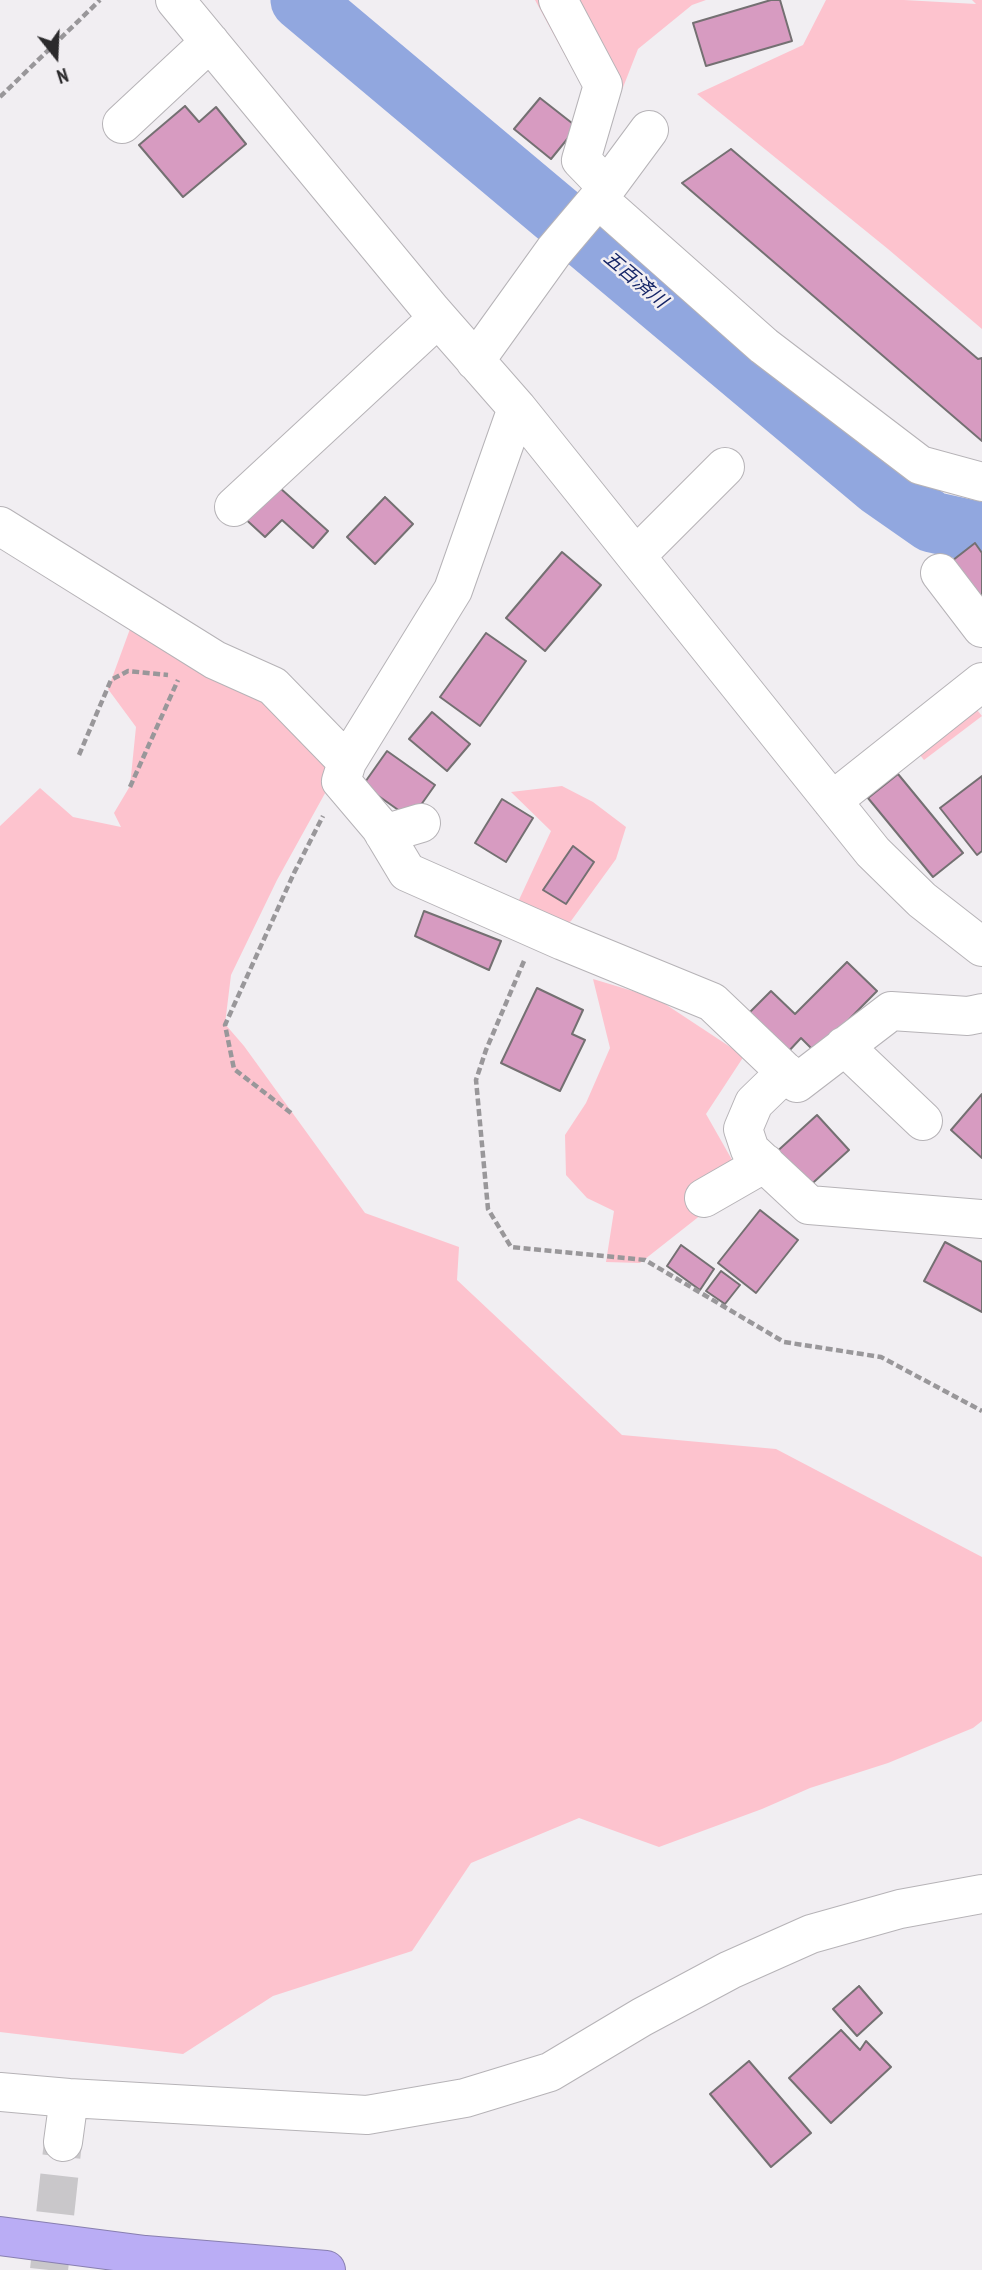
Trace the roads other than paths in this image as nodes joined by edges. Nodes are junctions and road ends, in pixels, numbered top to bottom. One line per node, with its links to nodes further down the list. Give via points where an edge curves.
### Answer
1 (175, 0): 3 (street)
2 (558, 0): 6 (street, via 603,85 581,160)
3 (211, 42): 4 (street); 7 (street)
4 (122, 124)
5 (649, 130): 6 (street)
6 (602, 193): 8 (street); 11 (street, via 764,346 920,465)
7 (438, 318): 8 (street); 12 (street)
8 (475, 361): 9 (street)
9 (517, 408): 14 (street); 18 (street, via 453,590)
10 (725, 467): 14 (street)
11 (982, 482)
12 (234, 507)
13 (0, 526): 18 (street, via 215,660 273,686)
14 (636, 556): 19 (street)
15 (940, 573): 16 (street)
16 (982, 628)
17 (982, 682): 19 (street)
18 (344, 771): 21 (street)
19 (832, 801): 22 (street, via 922,900)
20 (421, 822): 21 (street)
21 (384, 834): 25 (street, via 407,872 712,1002)
22 (982, 947)
23 (982, 1013): 24 (street, via 891,1011)
24 (844, 1046): 25 (street, via 797,1083); 26 (street)
25 (786, 1072): 27 (street, via 754,1103 743,1129 750,1150)
26 (923, 1121)
27 (765, 1163): 28 (street); 29 (street, via 809,1205)
28 (704, 1198)
29 (982, 1219)
30 (982, 1894): 32 (street, via 900,1909 811,1934 719,1976 550,2072 465,2098 367,2115)
31 (0, 2092): 32 (street)
32 (69, 2098): 33 (street)
33 (63, 2142)
34 (0, 2236): 35 (highway, via 145,2255)
35 (326, 2270)

